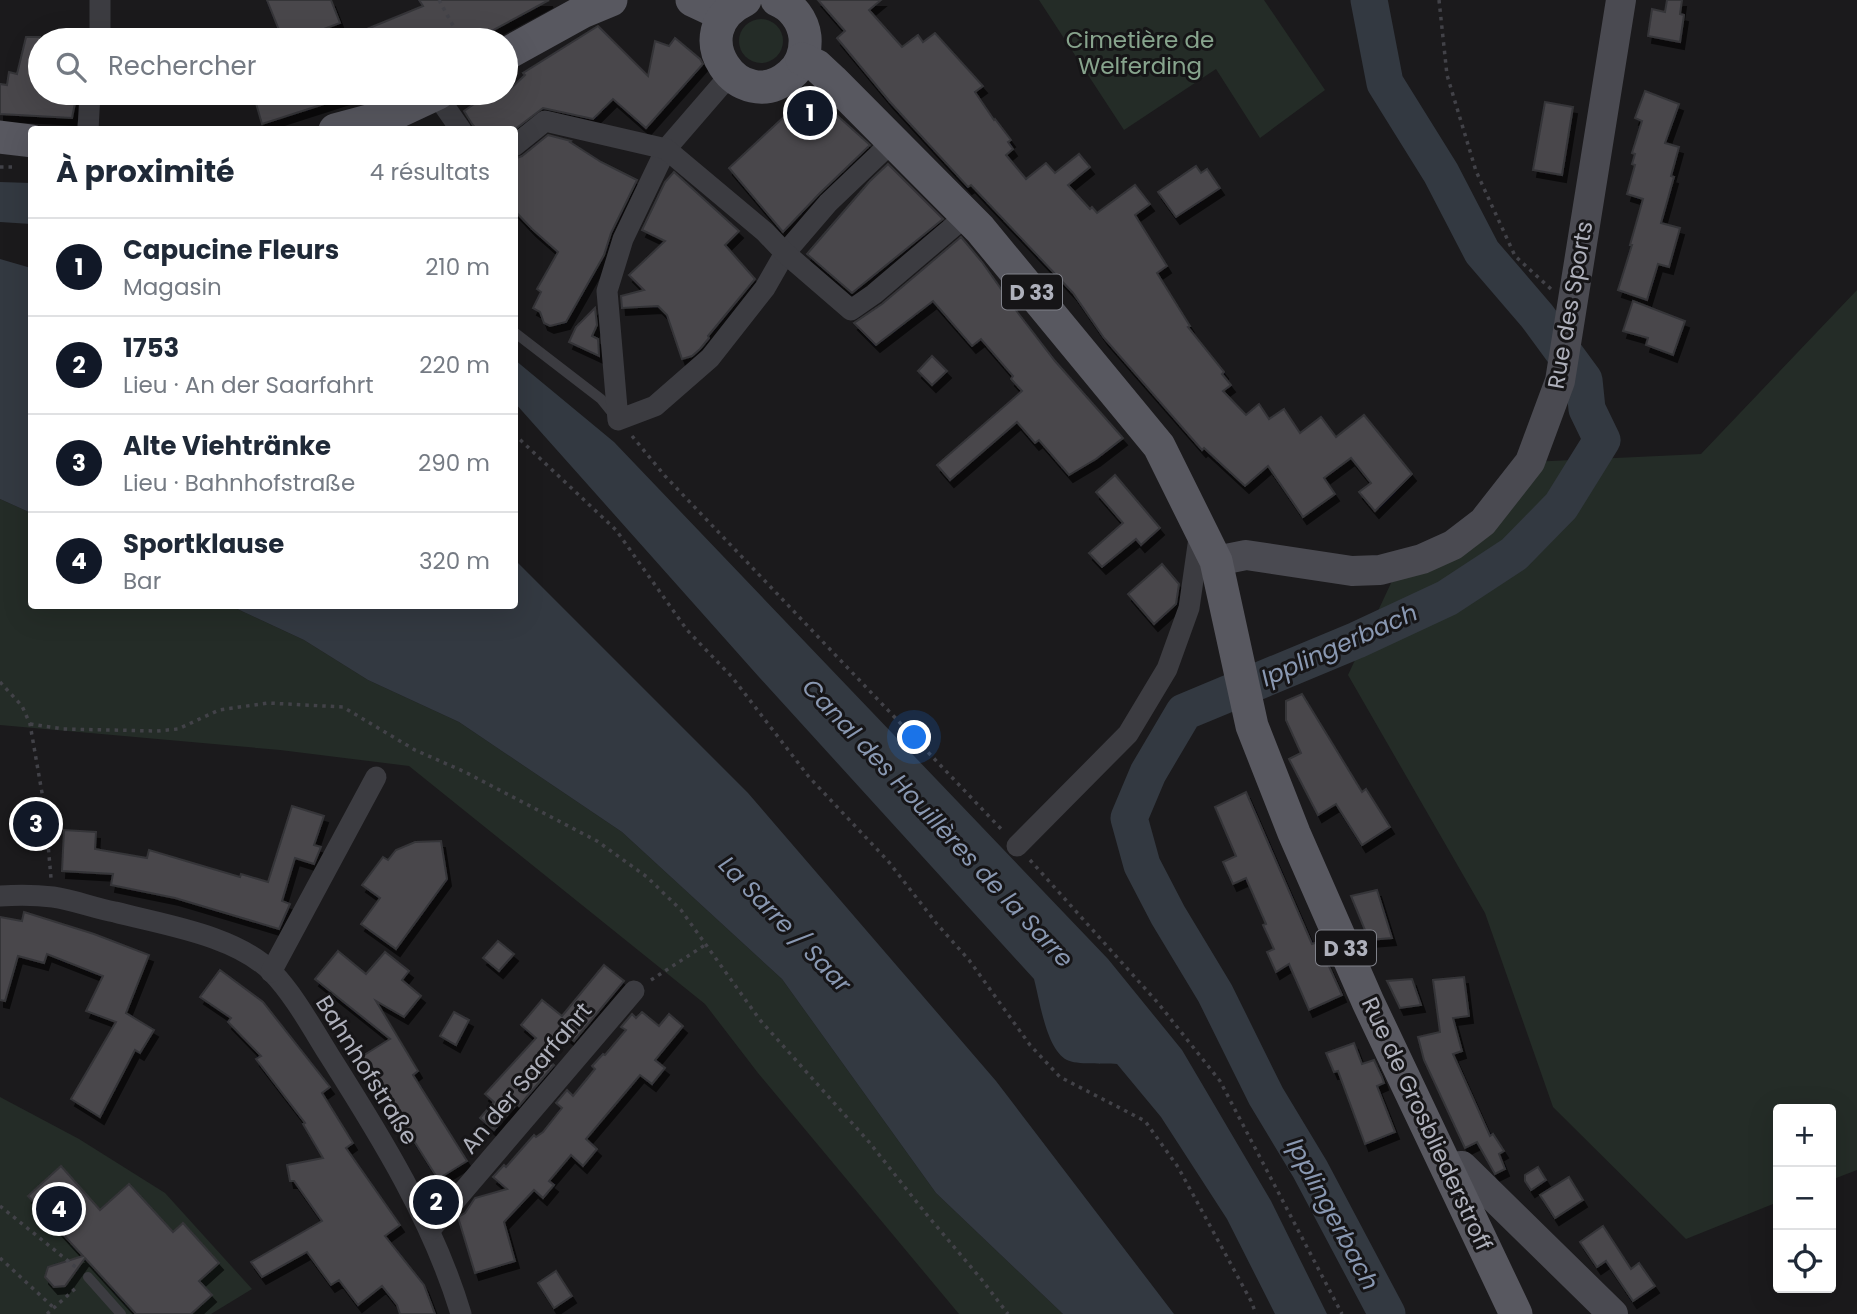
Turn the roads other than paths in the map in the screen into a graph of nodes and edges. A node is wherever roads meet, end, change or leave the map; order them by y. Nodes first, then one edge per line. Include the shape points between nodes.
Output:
1 (100, 0) edge
2 (611, 0) edge
3 (692, 0) edge
4 (780, 0) edge
5 (1621, 0) edge
6 (735, 8) edge
7 (100, 28) edge
8 (518, 47) edge
9 (802, 60) junction
10 (730, 75) junction
11 (89, 105) edge
12 (412, 105) edge
13 (445, 105) edge
14 (88, 126) edge
15 (350, 126) edge
16 (458, 126) edge
17 (0, 137) edge
18 (28, 140) edge
19 (893, 141) junction
20 (518, 143) edge
21 (666, 149) junction
22 (967, 215) junction
23 (785, 253) junction
24 (518, 335) edge
25 (618, 420) junction
26 (1200, 526) junction
27 (1216, 561) junction
28 (376, 777) dead end
29 (1017, 846) dead end
30 (0, 896) edge
31 (271, 972) junction
32 (635, 991) road end
33 (1448, 1167) junction
34 (430, 1230) junction
35 (88, 1277) road end
36 (121, 1314) edge
37 (461, 1314) edge
38 (1516, 1314) edge
39 (1613, 1314) edge

1 - 7 street
2 - 8 main road
3 - 6 main road
4 - 9 main road via 795,12 804,28
5 - 27 street, Rue des Sports via 1560,381 1530,462 1483,522 1453,545 1422,559 1380,570 1352,571 1246,555
6 - 10 main road via 718,28 716,42 718,56
9 - 10 main road via 785,80 773,85 746,84
9 - 19 main road, Rue de Grosbliederstroff / D 33 via 817,66
10 - 21 street
11 - 14 street
12 - 15 main road
13 - 16 street
17 - 18 main road
19 - 22 main road, Rue de Grosbliederstroff / D 33
19 - 23 street via 828,203
20 - 21 street via 545,121
21 - 23 street
21 - 25 street via 624,239 607,291
22 - 23 street via 850,310
22 - 26 main road, Rue de Grosbliederstroff / D 33 via 1159,446
23 - 25 street via 765,288 710,358 655,406
24 - 25 lane via 601,399
26 - 27 main road, Rue de Grosbliederstroff / D 33
26 - 29 street via 1189,608 1167,670 1128,734
27 - 33 main road, Rue de Grosbliederstroff / D 33 via 1252,726 1368,1002
28 - 31 street
30 - 31 street, Bahnhofstraße via 53,897 187,930 226,944
31 - 34 street, Bahnhofstraße via 346,1081
32 - 34 street, An der Saarfahrt
33 - 38 main road, Rue de Grosbliederstroff / D 33
33 - 39 street via 1462,1166
34 - 37 street, Bahnhofstraße
35 - 36 lane

